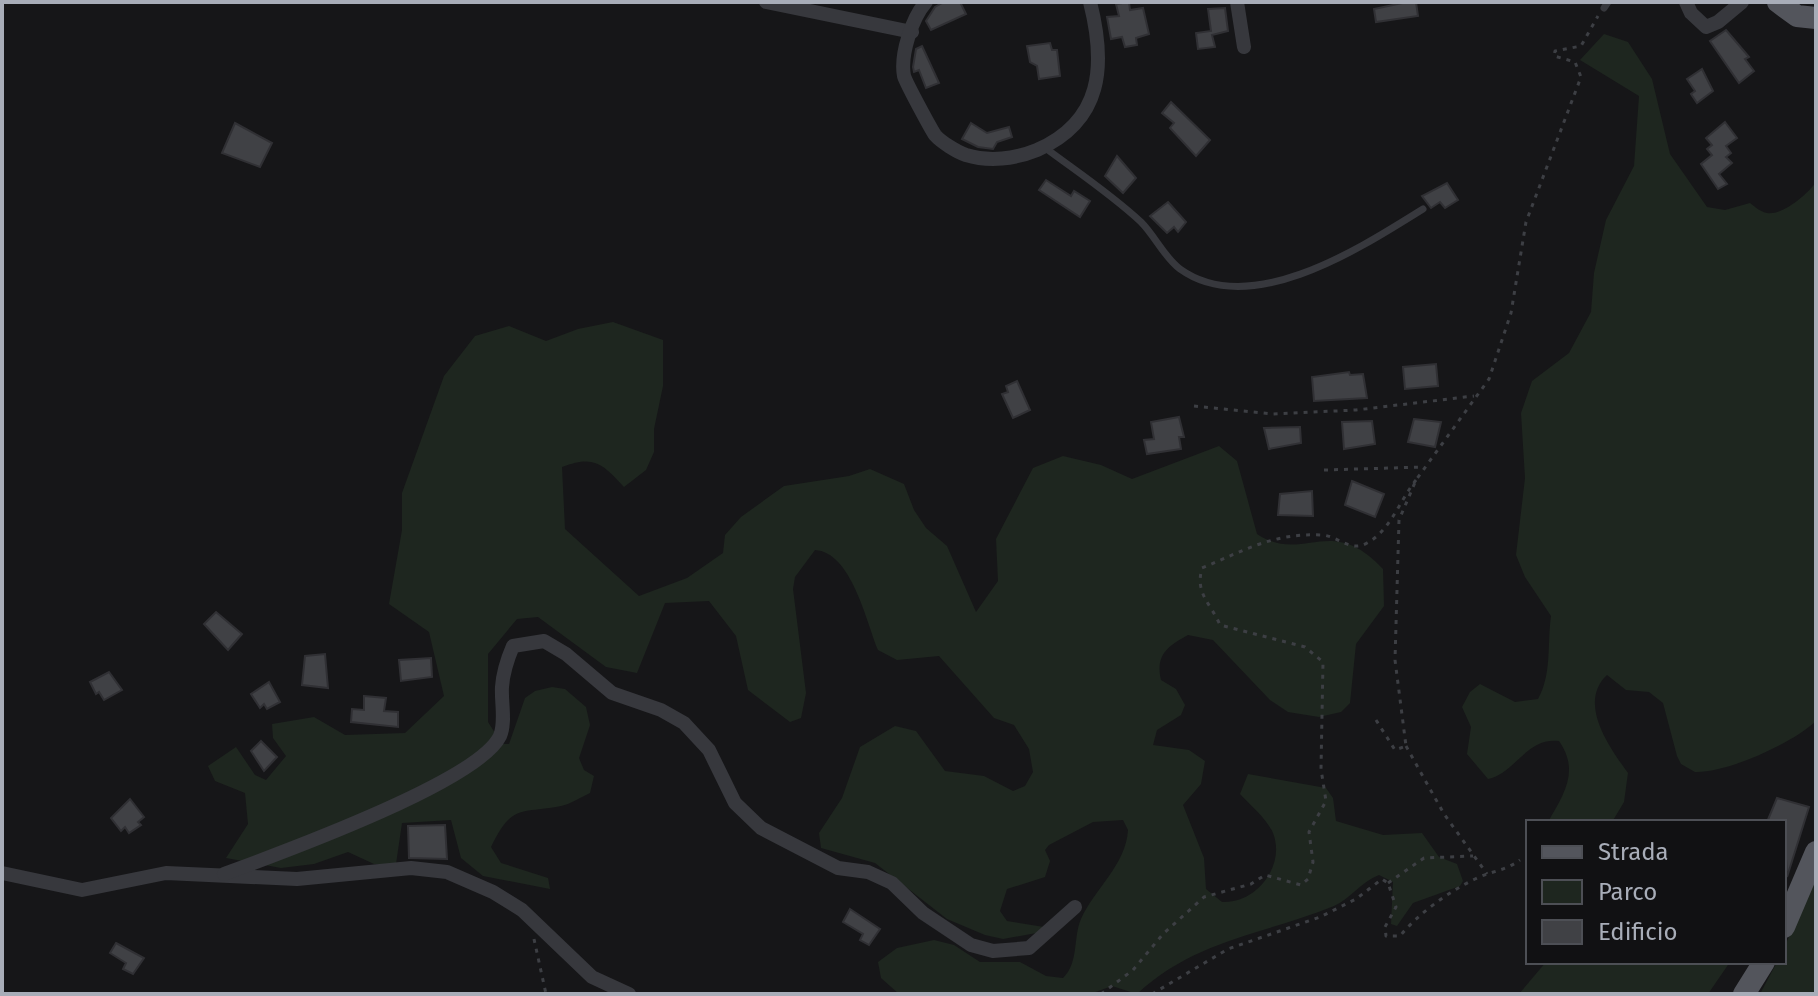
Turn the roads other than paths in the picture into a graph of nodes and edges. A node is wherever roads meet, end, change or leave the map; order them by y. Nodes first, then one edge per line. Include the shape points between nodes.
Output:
1 (766, 2) edge
2 (926, 2) edge
3 (1090, 2) edge
4 (1237, 2) edge
5 (1686, 2) edge
6 (1742, 2) edge
7 (1778, 2) edge
8 (1816, 18) edge
9 (912, 32) junction
10 (1244, 47) dead end
11 (1044, 147) junction
12 (1423, 209) dead end
13 (1816, 852) edge
14 (2, 873) edge
15 (224, 874) junction
16 (1075, 907) dead end
17 (1786, 922) edge
18 (1763, 964) edge
19 (629, 994) edge
20 (1744, 994) edge

1 - 9 street
2 - 9 street
3 - 11 street via 1099,38 1094,96 1083,119
4 - 10 street
5 - 6 street via 1706,27
7 - 8 main road via 1797,16
9 - 11 street via 904,77 936,137 964,154 990,159 1022,156
11 - 12 lane via 1142,223 1178,268 1202,281 1241,286 1293,277 1352,253
13 - 17 main road
14 - 15 street via 82,890 166,873
15 - 16 street via 325,836 481,759 502,732 502,687 513,646 544,641 612,693 684,723 709,750 735,803 761,828 838,868 868,872 892,883 923,913 971,945 993,951 1029,948
15 - 19 street via 297,879 411,868 447,872 493,892 532,920 592,977
18 - 20 main road

